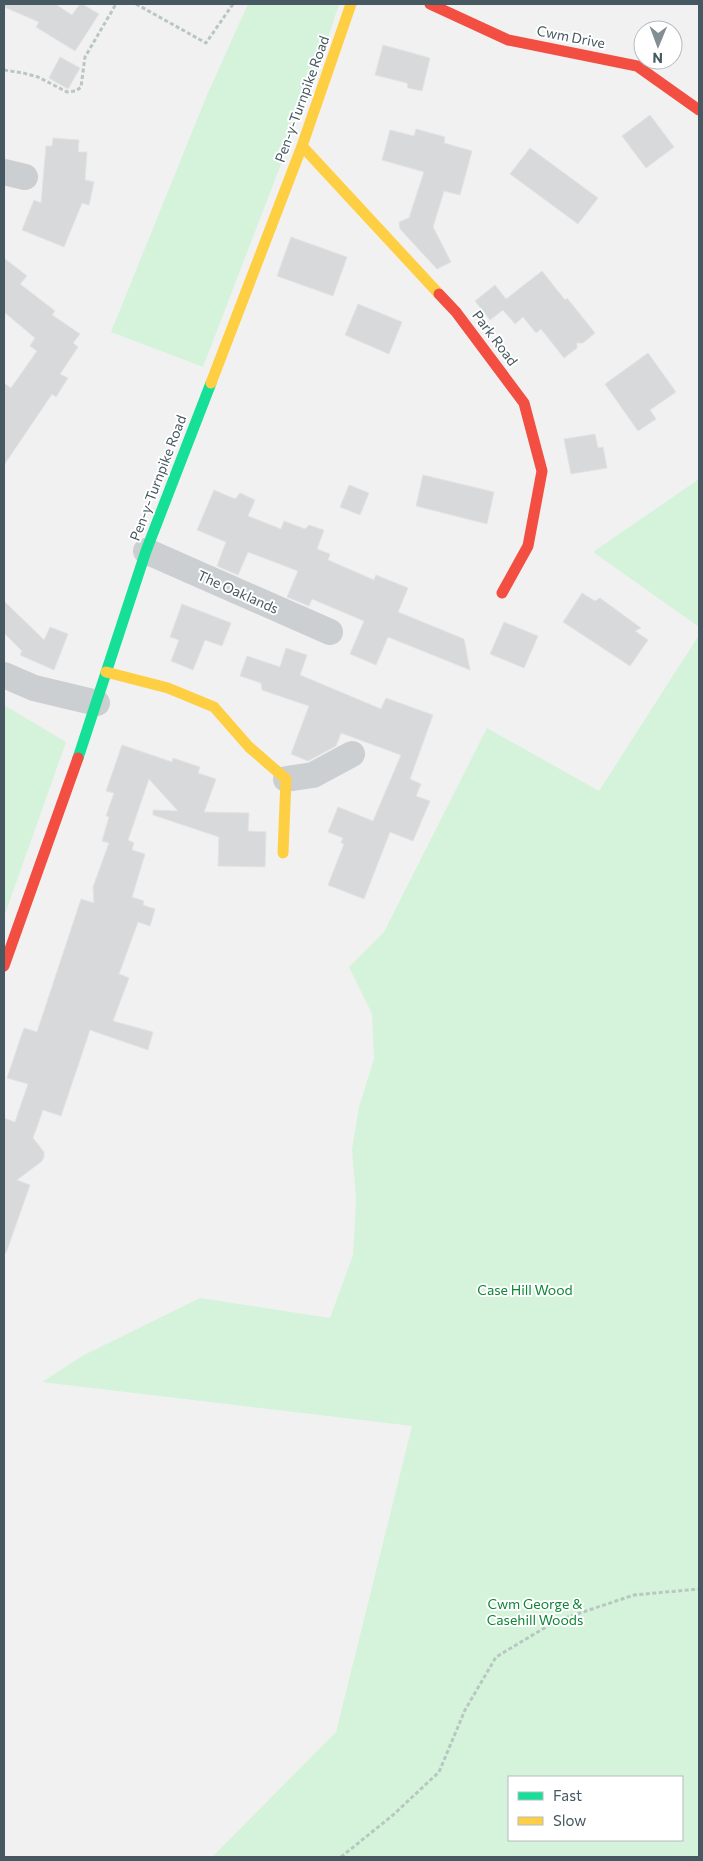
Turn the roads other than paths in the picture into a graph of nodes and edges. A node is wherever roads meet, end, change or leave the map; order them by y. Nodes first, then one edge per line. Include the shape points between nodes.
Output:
1 (351, 4) edge
2 (430, 4) edge
3 (699, 110) edge
4 (302, 146) junction
5 (146, 551) junction
6 (502, 593) dead end
7 (330, 632) dead end
8 (106, 672) junction
9 (4, 675) edge
10 (98, 703) junction
11 (352, 754) dead end
12 (286, 779) junction
13 (283, 853) dead end
14 (4, 966) edge

1 - 4 street, Pen-y-Turnpike Road
2 - 3 street, Cwm Drive via 508,40 637,66
4 - 5 street, Pen-y-Turnpike Road
4 - 6 street, Park Road via 456,312 524,402 542,471 528,546
5 - 7 street, The Oaklands
5 - 8 street, Pen-y-Turnpike Road
8 - 10 street, Pen-y-Turnpike Road
8 - 12 street via 168,688 214,707 249,747
9 - 10 street via 34,688
10 - 14 street, Pen-y-Turnpike Road
11 - 12 street via 313,775
12 - 13 street

